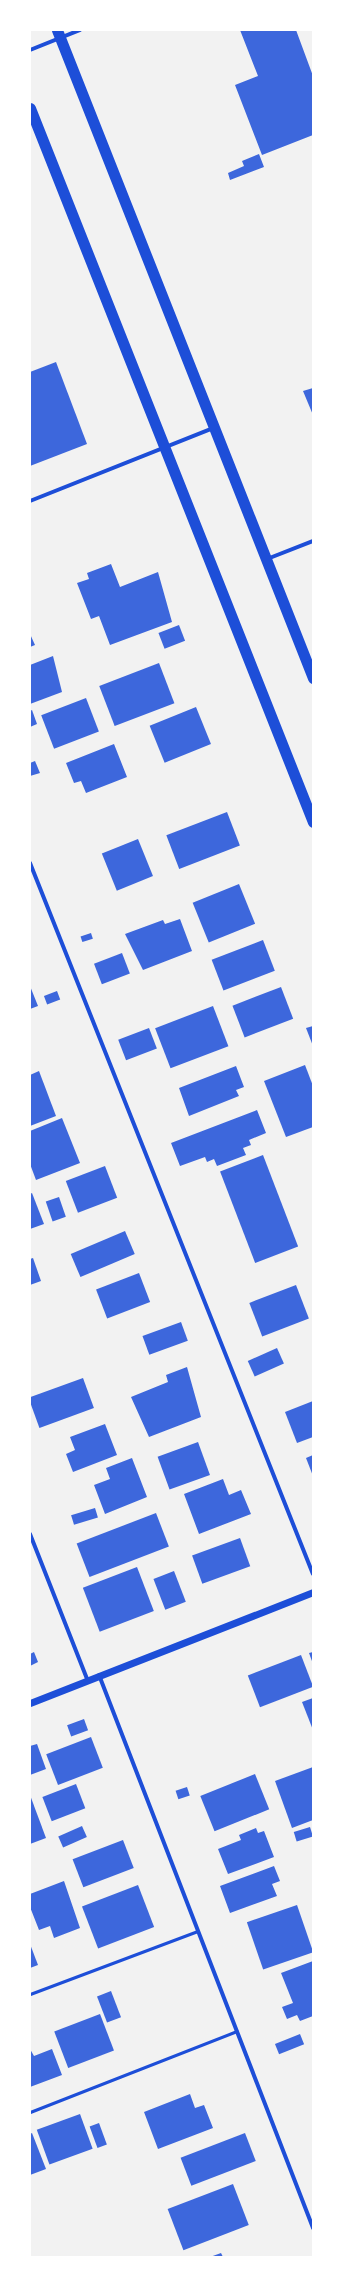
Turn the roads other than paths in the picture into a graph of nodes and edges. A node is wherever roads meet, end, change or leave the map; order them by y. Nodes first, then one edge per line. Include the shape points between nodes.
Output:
1 (80, 30) edge
2 (59, 34) edge
3 (30, 50) edge
4 (30, 108) edge
5 (213, 428) junction
6 (164, 447) junction
7 (30, 501) edge
8 (313, 541) edge
9 (266, 559) junction
10 (313, 678) edge
11 (313, 822) edge
12 (30, 863) edge
13 (30, 1534) edge
14 (313, 1574) edge
15 (313, 1592) edge
16 (99, 1675) junction
17 (87, 1679) junction
18 (30, 1703) edge
19 (198, 1931) junction
20 (30, 1994) edge
21 (237, 2031) junction
22 (30, 2112) edge
23 (313, 2228) edge

1 - 2 street
2 - 3 street
2 - 5 highway
4 - 6 highway
5 - 6 street
5 - 9 highway
6 - 7 street
6 - 11 highway
8 - 9 street
9 - 10 highway
12 - 14 street
13 - 17 street
15 - 16 street
16 - 17 street
16 - 19 street
17 - 18 street
19 - 20 lane
19 - 21 street
21 - 22 lane
21 - 23 street

